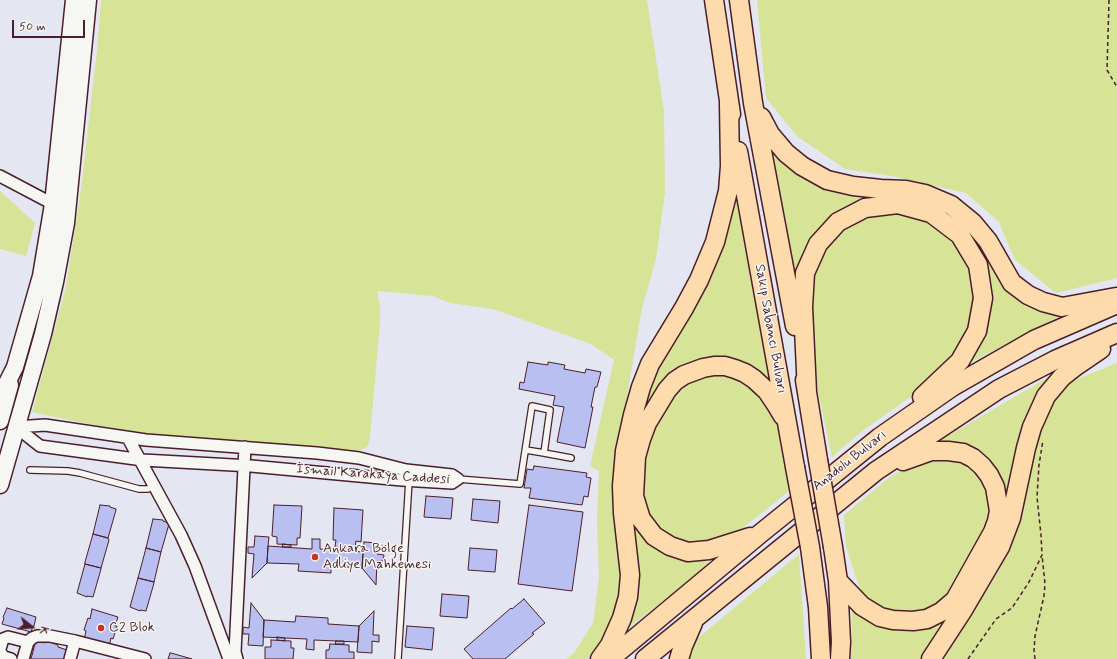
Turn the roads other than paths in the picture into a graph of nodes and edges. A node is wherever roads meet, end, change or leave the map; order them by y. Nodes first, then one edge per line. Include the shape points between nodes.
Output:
1 (74, 0) edge
2 (88, 0) edge
3 (714, 0) edge
4 (739, 0) edge
5 (729, 103) junction
6 (753, 103) junction
7 (0, 176) edge
8 (53, 204) junction
9 (1117, 297) edge
10 (1117, 304) edge
11 (1117, 333) edge
12 (1117, 339) edge
13 (15, 367) junction
14 (807, 392) junction
15 (0, 395) edge
16 (0, 422) edge
17 (16, 427) junction
18 (788, 427) junction
19 (880, 437) junction
20 (128, 438) junction
21 (245, 447) junction
22 (526, 450) junction
23 (544, 453) junction
24 (571, 458) dead end
25 (140, 460) junction
26 (244, 466) junction
27 (30, 470) dead end
28 (876, 471) junction
29 (458, 479) junction
30 (409, 480) junction
31 (0, 485) edge
32 (154, 485) junction
33 (761, 533) junction
34 (838, 581) junction
35 (694, 619) junction
36 (75, 641) junction
37 (28, 642) junction
38 (0, 649) edge
39 (0, 652) edge
40 (11, 659) edge
41 (23, 659) edge
42 (70, 659) edge
43 (145, 659) edge
44 (229, 659) edge
45 (237, 659) edge
46 (398, 659) edge
47 (600, 659) edge
48 (610, 659) edge
49 (645, 659) edge
50 (679, 659) edge
51 (821, 659) edge
52 (840, 659) edge
53 (931, 659) edge

1 - 8 street
2 - 17 street via 66,223 43,334
3 - 5 main road, Sakıp Sabancı Bulvarı
4 - 6 main road, Sakıp Sabancı Bulvarı
5 - 18 main road, Sakıp Sabancı Bulvarı
5 - 47 main road via 728,191 715,242 699,280 650,364 631,422 622,486 630,575 628,597 610,645
6 - 9 main road via 770,134 786,153 802,166 827,180 852,186 906,190 925,194 951,205 973,223 988,241 1012,283 1028,296 1062,307
6 - 14 main road, Sakıp Sabancı Bulvarı
7 - 8 street
8 - 13 street via 41,276
10 - 19 main road, Anadolu Bulvarı via 1034,340 952,387
11 - 28 main road, Anadolu Bulvarı via 1055,360 999,389
12 - 53 main road via 1062,377 1046,396 1032,427 1011,518 1000,547
13 - 15 street
13 - 16 street
14 - 19 main road via 803,307 805,273 818,244 838,222 865,208 898,204 932,213 960,235 978,265 983,298 977,331 960,361
14 - 34 main road, Sakıp Sabancı Bulvarı, bridge
16 - 17 street, İsmail Karakaya Caddesi
17 - 20 street, İsmail Karakaya Caddesi via 44,425
17 - 25 street, İsmail Karakaya Caddesi via 40,446
17 - 31 street
18 - 33 main road via 767,391 754,379 725,366 703,368 684,375 667,390 647,423 636,458 634,496 641,519 654,536 670,546 688,552 709,550
18 - 51 main road, Sakıp Sabancı Bulvarı, bridge via 810,547 818,607
19 - 33 main road, Anadolu Bulvarı
20 - 21 street, İsmail Karakaya Caddesi
20 - 25 street
21 - 26 street
21 - 29 street, İsmail Karakaya Caddesi via 359,458 406,470 452,475
22 - 23 lane
22 - 23 lane via 532,406 550,410
22 - 29 lane via 520,484
23 - 24 lane
25 - 26 street, İsmail Karakaya Caddesi
25 - 32 street
26 - 30 street, İsmail Karakaya Caddesi
26 - 45 street via 235,652
27 - 32 lane via 80,473 139,489
28 - 34 main road via 931,451 948,451 973,458 989,475 995,487 999,511 997,521 956,600 927,619 913,621 880,617 862,606
28 - 35 main road, Anadolu Bulvarı
29 - 30 street, İsmail Karakaya Caddesi via 452,483
30 - 46 lane
32 - 44 street via 195,566
33 - 48 main road, Anadolu Bulvarı
34 - 52 main road, Sakıp Sabancı Bulvarı
35 - 49 main road, Anadolu Bulvarı
35 - 50 main road
36 - 37 street via 37,636
36 - 42 street
36 - 43 street
37 - 38 street via 8,637 3,639
37 - 41 street
39 - 40 street via 4,657

